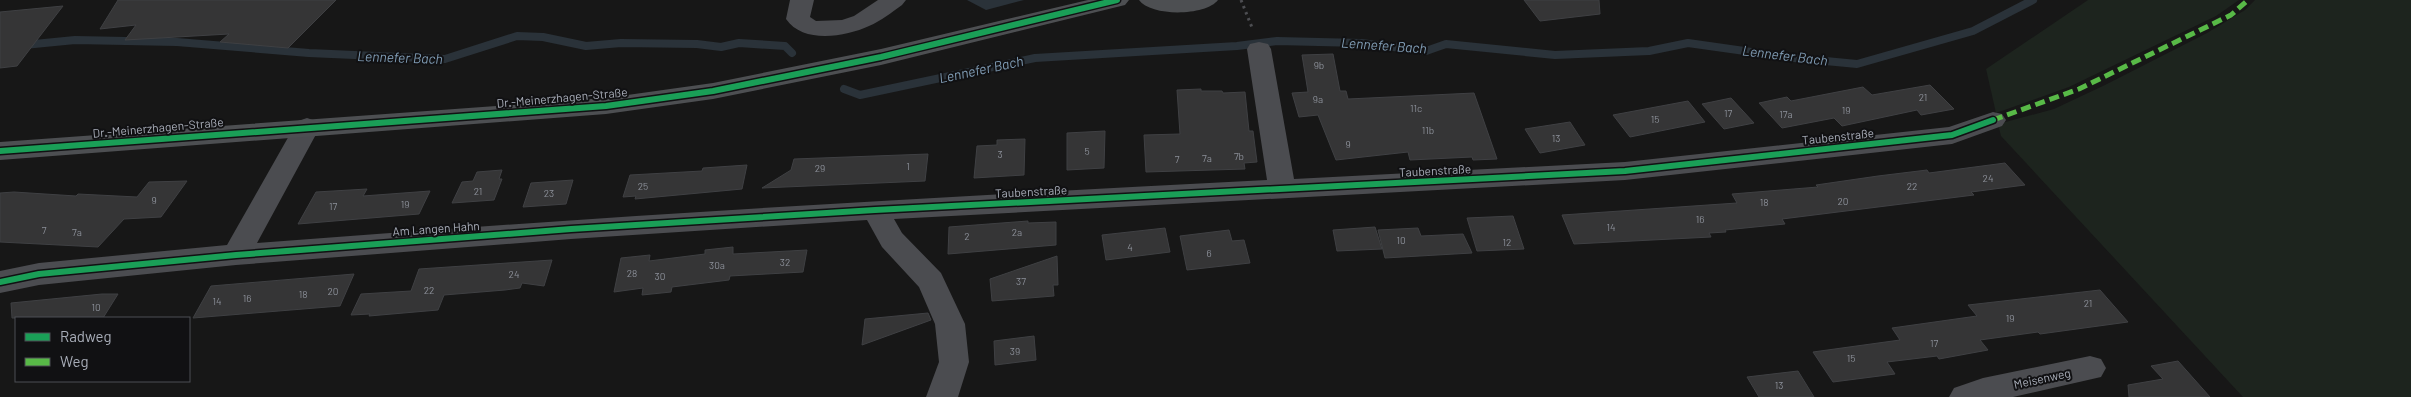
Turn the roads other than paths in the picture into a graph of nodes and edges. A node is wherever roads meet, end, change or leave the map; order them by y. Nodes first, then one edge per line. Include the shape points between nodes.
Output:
1 (802, 0) edge
2 (894, 0) edge
3 (1117, 0) edge
4 (1151, 0) edge
5 (1206, 0) edge
6 (1258, 44) road end
7 (1993, 120) dead end
8 (307, 127) junction
9 (0, 151) edge
10 (1282, 190) junction
11 (875, 210) junction
12 (236, 255) junction
13 (0, 282) edge
14 (2090, 368) dead end
15 (942, 397) edge
16 (1965, 397) edge

1 - 2 street via 798,19 811,28 844,27 862,21
3 - 8 main road, Dr.-Meinerzhagen-Straße via 881,57 713,91 606,106
4 - 5 main road via 1170,6
6 - 10 street
7 - 10 street, Taubenstraße via 1952,134 1625,171
8 - 9 main road, Dr.-Meinerzhagen-Straße
8 - 12 street
10 - 11 street, Taubenstraße
11 - 12 street, Am Langen Hahn
11 - 15 street via 892,240 931,282 950,324 954,362
12 - 13 street, Am Langen Hahn via 39,274
14 - 16 street, Meisenweg

